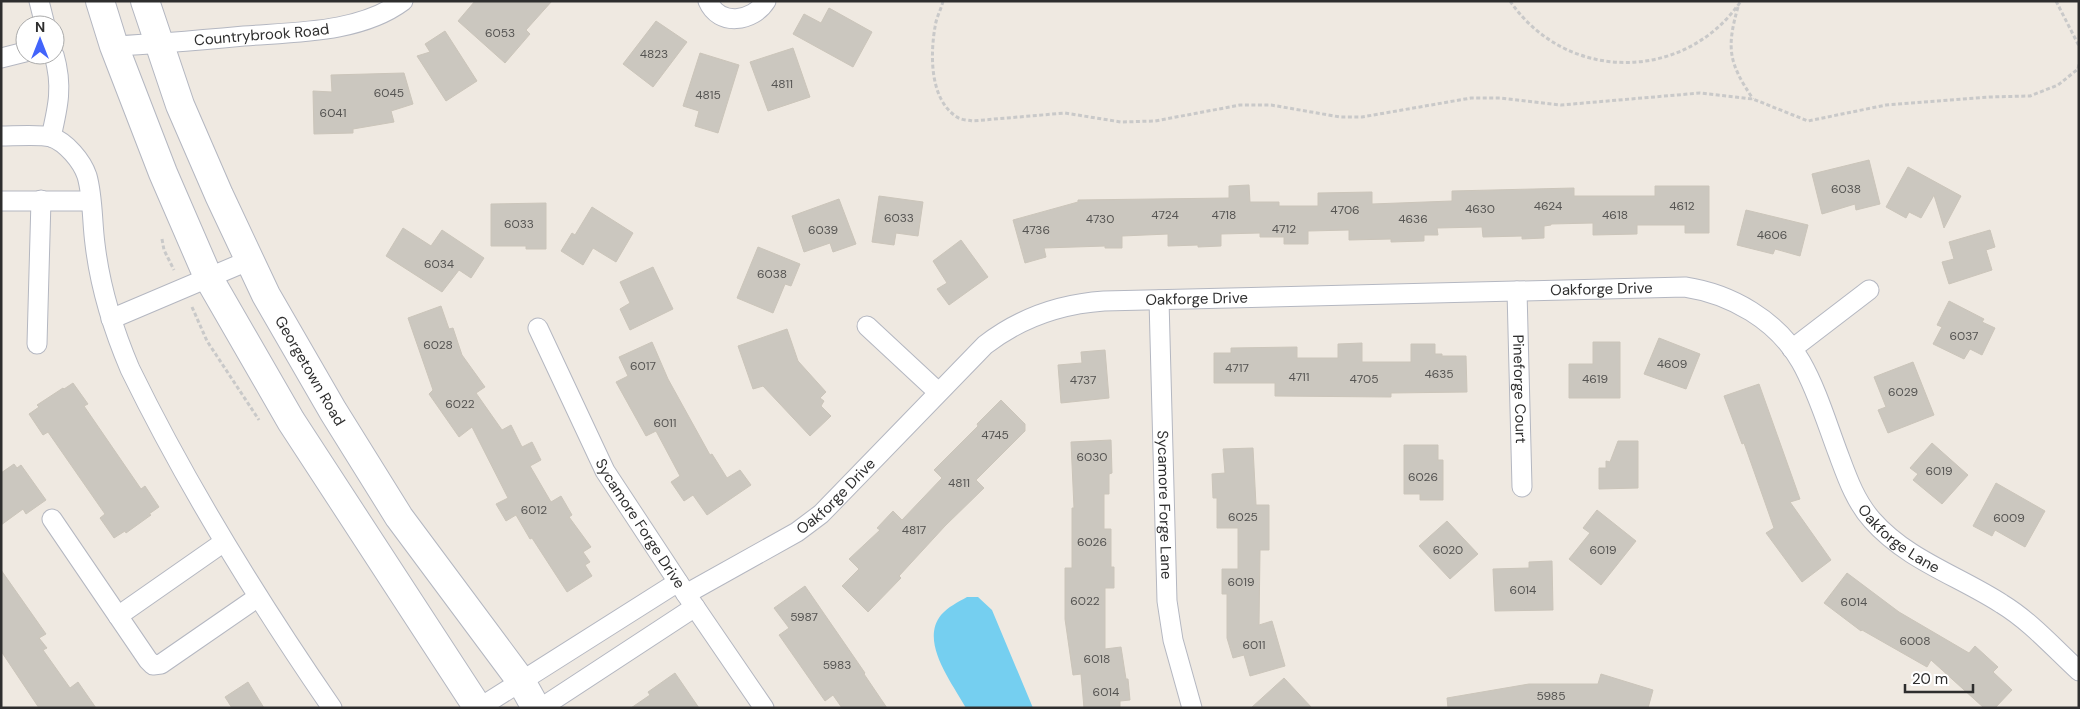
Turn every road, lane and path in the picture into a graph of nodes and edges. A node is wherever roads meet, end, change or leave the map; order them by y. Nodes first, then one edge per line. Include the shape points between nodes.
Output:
1 (39, 1) edge
2 (100, 1) edge
3 (145, 1) edge
4 (403, 1) edge
5 (708, 1) edge
6 (766, 1) edge
7 (943, 1) edge
8 (1510, 1) edge
9 (2056, 1) edge
10 (1740, 3) edge
11 (42, 15) edge
12 (161, 44) junction
13 (114, 46) junction
14 (2079, 46) edge
15 (15, 54) edge
16 (1, 58) edge
17 (2079, 64) edge
18 (57, 65) edge
19 (1753, 100) junction
20 (1, 136) edge
21 (51, 138) junction
22 (41, 200) junction
23 (1, 201) edge
24 (90, 201) junction
25 (250, 260) junction
26 (208, 277) junction
27 (1517, 290) junction
28 (1869, 290) dead end
29 (1159, 300) junction
30 (111, 320) junction
31 (868, 326) dead end
32 (538, 328) dead end
33 (37, 344) dead end
34 (1792, 349) junction
35 (938, 392) junction
36 (1522, 487) dead end
37 (52, 519) dead end
38 (224, 542) junction
39 (686, 594) junction
40 (258, 597) junction
41 (118, 616) junction
42 (2079, 671) edge
43 (521, 681) junction
44 (332, 708) edge
45 (479, 708) edge
46 (536, 708) edge
47 (541, 708) edge
48 (764, 708) edge
49 (1192, 708) edge

1 - 11 street
2 - 13 main road
3 - 12 main road, Georgetown Road
4 - 12 street, Countrybrook Road via 373,17 315,30
5 - 6 street via 721,16 743,18 757,13
7 - 19 path via 935,26 933,56 938,94 958,118 972,121 1064,113 1121,122 1155,120 1240,105 1271,105 1340,117 1362,117 1471,98 1561,105 1700,93
8 - 10 path via 1538,32 1567,51 1595,61 1625,62 1659,60 1677,54 1718,29
9 - 14 path
10 - 19 path via 1731,31 1730,49 1739,78
12 - 13 street, Countrybrook Road
12 - 25 main road, Georgetown Road via 180,105
13 - 26 main road
15 - 16 street
17 - 19 path via 2078,69 2058,85 2030,96 1886,106 1808,120
18 - 21 street via 60,92
20 - 21 street
21 - 24 street via 76,156 86,175
22 - 23 street
22 - 24 street
22 - 33 street
24 - 30 street via 98,265
25 - 26 street
25 - 43 main road, Georgetown Road via 266,295 333,411 399,517
26 - 30 street
26 - 45 main road via 291,421
27 - 29 street, Oakforge Drive
27 - 34 street, Oakforge Drive via 1685,287 1705,290 1762,318
27 - 36 street, Pineforge Court
28 - 34 street
29 - 35 street, Oakforge Drive via 1083,302 1031,317 989,342
29 - 49 street, Sycamore Forge Lane via 1167,601 1173,640
30 - 38 street via 140,389
31 - 35 street
32 - 39 street, Sycamore Forge Drive via 605,471
34 - 42 street, Oakforge Lane via 1808,374 1854,494 1872,521 1914,555 2009,608
35 - 39 street, Oakforge Drive via 821,514 797,532
37 - 41 street
38 - 40 street
38 - 41 street
39 - 43 street, Oakforge Drive
39 - 47 street
39 - 48 street, Sycamore Forge Drive
40 - 41 street via 158,666 150,664
40 - 44 street
43 - 45 street, Oakforge Drive
43 - 46 main road, Georgetown Road

